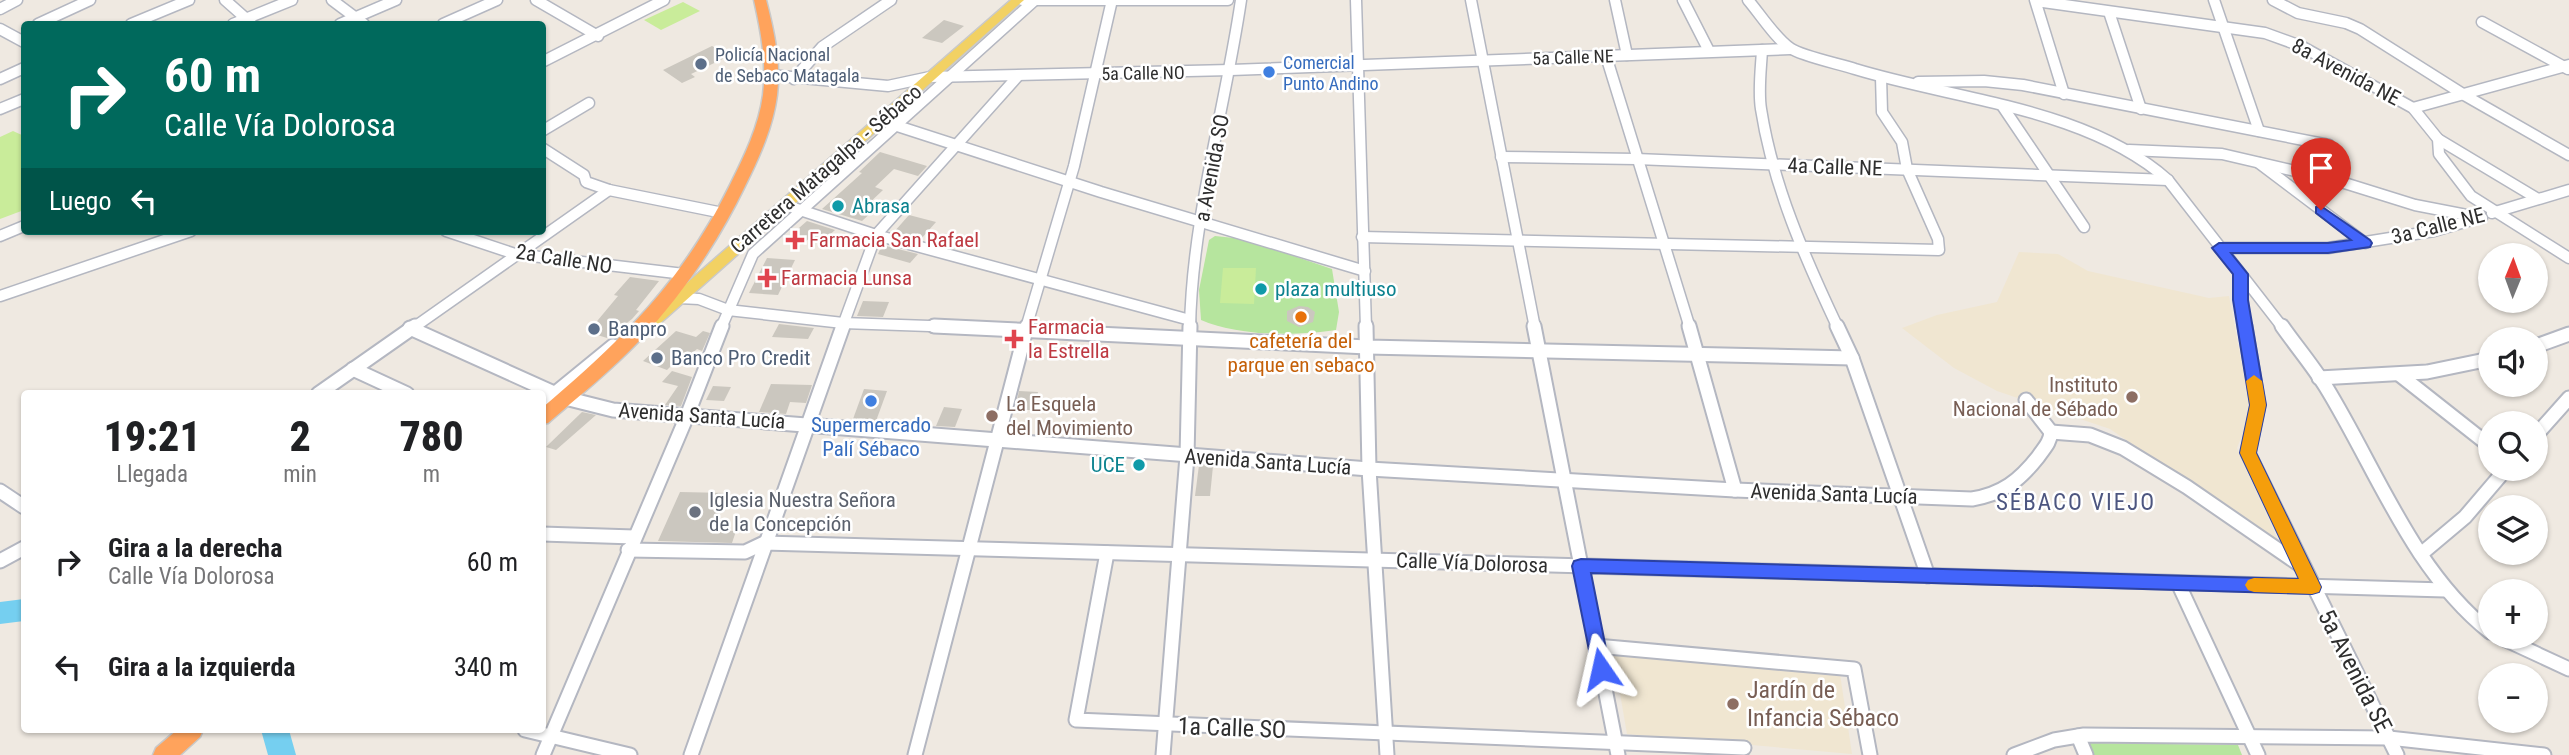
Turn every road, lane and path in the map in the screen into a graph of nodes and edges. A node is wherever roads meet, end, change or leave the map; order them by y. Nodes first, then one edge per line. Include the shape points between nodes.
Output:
1 (17, 0) edge
2 (90, 0) edge
3 (190, 0) edge
4 (225, 0) edge
5 (292, 0) edge
6 (332, 0) edge
7 (396, 0) edge
8 (497, 0) edge
9 (536, 0) edge
10 (663, 0) edge
11 (760, 0) edge
12 (891, 0) edge
13 (1027, 0) edge
14 (1228, 0) edge
15 (1241, 0) edge
16 (1356, 0) edge
17 (1471, 0) edge
18 (1615, 0) edge
19 (1683, 0) edge
20 (1748, 0) edge
21 (2214, 0) edge
22 (2273, 0) edge
23 (1112, 1) edge
24 (2035, 1) edge
25 (0, 9) edge
26 (2109, 12) junction
27 (44, 21) edge
28 (138, 21) edge
29 (249, 21) edge
30 (252, 21) edge
31 (359, 21) edge
32 (450, 21) edge
33 (2482, 22) dead end
34 (0, 29) edge
35 (2225, 29) junction
36 (21, 32) edge
37 (14, 36) junction
38 (598, 36) junction
39 (21, 40) edge
40 (1790, 49) junction
41 (1762, 50) junction
42 (1709, 51) junction
43 (1627, 55) junction
44 (1606, 56) junction
45 (546, 60) edge
46 (1483, 61) junction
47 (1356, 65) junction
48 (2568, 67) edge
49 (21, 69) edge
50 (1231, 70) junction
51 (1097, 74) junction
52 (770, 75) junction
53 (1018, 76) junction
54 (948, 77) junction
55 (1881, 77) junction
56 (930, 78) junction
57 (0, 79) edge
58 (794, 79) junction
59 (1903, 82) junction
60 (2064, 94) junction
61 (2466, 96) junction
62 (21, 100) edge
63 (589, 103) dead end
64 (2004, 107) junction
65 (2413, 108) junction
66 (2141, 109) junction
67 (0, 110) edge
68 (888, 123) junction
69 (546, 129) edge
70 (2259, 131) junction
71 (2438, 139) junction
72 (954, 145) junction
73 (2329, 145) dead end
74 (2125, 149) junction
75 (546, 151) edge
76 (2569, 155) edge
77 (1502, 157) junction
78 (1636, 159) junction
79 (2256, 160) junction
80 (1774, 165) junction
81 (1907, 169) junction
82 (2053, 177) junction
83 (2168, 180) junction
84 (1068, 181) junction
85 (609, 190) junction
86 (2569, 190) edge
87 (2538, 199) junction
88 (783, 205) junction
89 (799, 210) junction
90 (2495, 212) junction
91 (723, 213) junction
92 (2482, 218) junction
93 (1201, 220) junction
94 (21, 227) edge
95 (2084, 227) dead end
96 (546, 233) edge
97 (179, 235) edge
98 (458, 235) edge
99 (543, 235) edge
100 (876, 235) junction
101 (0, 236) edge
102 (1362, 237) junction
103 (1517, 240) junction
104 (1664, 243) junction
105 (2365, 243) junction
106 (1799, 247) junction
107 (2219, 248) junction
108 (515, 254) junction
109 (2569, 258) edge
110 (1366, 271) junction
111 (684, 274) junction
112 (2240, 274) junction
113 (1043, 279) junction
114 (0, 296) edge
115 (680, 298) junction
116 (728, 310) junction
117 (1190, 320) junction
118 (843, 323) junction
119 (410, 328) junction
120 (1026, 329) junction
121 (2569, 334) edge
122 (633, 337) junction
123 (1192, 337) junction
124 (2548, 342) edge
125 (1367, 346) junction
126 (1539, 351) junction
127 (1698, 355) junction
128 (1852, 358) junction
129 (2478, 362) edge
130 (353, 369) junction
131 (2400, 375) junction
132 (2319, 378) junction
133 (324, 390) edge
134 (398, 390) edge
135 (561, 395) junction
136 (2569, 398) edge
137 (2026, 400) dead end
138 (546, 402) edge
139 (546, 413) edge
140 (687, 416) junction
141 (2548, 422) edge
142 (809, 424) junction
143 (2051, 432) junction
144 (2478, 437) edge
145 (999, 440) junction
146 (1187, 457) junction
147 (1369, 469) junction
148 (2496, 481) edge
149 (1564, 482) junction
150 (1735, 490) junction
151 (0, 491) edge
152 (1902, 497) junction
153 (21, 505) edge
154 (546, 534) edge
155 (631, 543) junction
156 (764, 543) junction
157 (970, 549) junction
158 (21, 550) edge
159 (1107, 552) junction
160 (2421, 554) junction
161 (1178, 555) junction
162 (1373, 560) junction
163 (0, 561) edge
164 (1581, 566) junction
165 (2303, 568) junction
166 (1928, 576) junction
167 (2178, 583) junction
168 (2312, 587) junction
169 (2445, 590) junction
170 (2478, 622) edge
171 (1596, 646) junction
172 (2526, 649) edge
173 (2569, 669) edge
174 (1076, 720) joint
175 (1163, 726) junction
176 (189, 733) edge
177 (536, 733) edge
178 (1387, 734) junction
179 (2078, 736) junction
180 (2249, 736) junction
181 (551, 737) junction
182 (2389, 738) junction
183 (1616, 747) edge
184 (1744, 748) dead end
185 (164, 755) edge
186 (543, 755) edge
187 (630, 755) edge
188 (691, 755) edge
189 (915, 755) edge
190 (1163, 755) edge
191 (1387, 755) edge
192 (1870, 755) edge
193 (2014, 755) edge
194 (2086, 755) edge
195 (2258, 755) edge
196 (2397, 755) edge
197 (2544, 755) edge

1 - 25 street
2 - 27 street
3 - 28 street
4 - 29 street
5 - 30 street
6 - 31 street
7 - 31 street
8 - 32 street
9 - 38 street
10 - 38 street
11 - 52 highway
12 - 58 street via 822,47
13 - 23 street
13 - 54 street
13 - 56 main road, Carretera Matagalpa - Sébaco
14 - 23 street
15 - 50 street, a Avenida SO
16 - 47 street
17 - 46 street
18 - 43 street
19 - 42 street
20 - 40 street
21 - 35 street
22 - 61 street via 2298,13 2360,29
23 - 51 street
24 - 26 street, 8a Avenida NE
24 - 60 street
26 - 35 street, 8a Avenida NE
26 - 66 street
33 - 48 street
34 - 37 street
35 - 65 street, 8a Avenida NE via 2286,40
35 - 70 street
36 - 37 street
37 - 39 street
38 - 45 street
40 - 41 street, 5a Calle NE
40 - 55 street, 5a Calle NE
41 - 42 street, 5a Calle NE
41 - 80 street via 1760,107
42 - 43 street, 5a Calle NE
43 - 44 street, 5a Calle NE
44 - 46 street, 5a Calle NE
44 - 78 street
46 - 47 street, 5a Calle NE
46 - 77 street
47 - 50 street, 5a Calle NO
47 - 102 street
48 - 61 street
49 - 57 street
50 - 51 street, 5a Calle NO
50 - 93 street, a Avenida SO
51 - 53 street, 5a Calle NO
51 - 84 street
52 - 58 street, 5a Calle NO
52 - 91 highway via 767,110
53 - 54 street, 5a Calle NO
53 - 72 street
54 - 56 street, 5a Calle NO
54 - 68 street
55 - 59 street, 5a Calle NE
55 - 81 street via 1882,112 1902,142
56 - 58 street, 5a Calle NO via 888,86
56 - 68 main road, Carretera Matagalpa - Sébaco
59 - 60 street via 1984,81
59 - 64 street
60 - 66 street
61 - 65 street
61 - 76 street
62 - 67 street
63 - 69 street
64 - 74 street via 2061,123
64 - 82 street
65 - 71 street, 8a Avenida NE
66 - 70 street
68 - 72 street
68 - 88 main road, Carretera Matagalpa - Sébaco
68 - 89 street
70 - 73 street
71 - 87 street
71 - 90 street, 8a Avenida NE via 2440,154 2471,196
72 - 84 street
72 - 100 street
74 - 79 street
74 - 83 street
75 - 85 street via 584,175 586,182
77 - 78 street, 4a Calle NE
77 - 103 street
78 - 80 street, 4a Calle NE
78 - 104 street
79 - 92 street via 2415,205
79 - 105 street
80 - 81 street, 4a Calle NE
80 - 106 street
81 - 82 street, 4a Calle NE
81 - 106 street via 1939,250
82 - 83 street, 4a Calle NE
82 - 95 street
83 - 107 street
84 - 93 street
84 - 113 street
85 - 91 street
85 - 96 street
86 - 87 street, 3a Calle NE
87 - 90 street, 3a Calle NE
88 - 89 street
88 - 115 main road, Carretera Matagalpa - Sébaco
89 - 100 street
89 - 116 street via 753,254
90 - 92 street, 3a Calle NE
90 - 109 street, 8a Avenida NE
91 - 111 highway
92 - 105 street, 3a Calle NE
93 - 110 street
93 - 117 street, a Avenida SO
94 - 101 street
97 - 114 street
98 - 108 street, 2a Calle NO
99 - 108 street
100 - 113 street
100 - 118 street
102 - 103 street
102 - 110 street
103 - 104 street
103 - 126 street
104 - 106 street
104 - 127 street
105 - 107 street, 3a Calle NE via 2328,248
106 - 128 street
107 - 112 street
108 - 111 street, 2a Calle NO
108 - 119 street
110 - 125 street
111 - 122 highway
112 - 132 street
112 - 165 street, 5a Avenida SE via 2258,405 2248,453
113 - 117 street
113 - 120 street
115 - 116 street via 699,299
115 - 122 main road, Carretera Matagalpa - Sébaco
116 - 118 street
116 - 140 street
117 - 123 street, a Avenida SO
118 - 120 street
118 - 142 street
119 - 130 street
119 - 135 street, Avenida Santa Lucía
120 - 123 street
120 - 145 street
121 - 124 street
122 - 135 highway
123 - 125 street
123 - 146 street
125 - 126 street
125 - 147 street
126 - 127 street
126 - 149 street
127 - 128 street
127 - 150 street
128 - 152 street
129 - 131 street
130 - 133 street
130 - 134 street
131 - 132 street
131 - 144 street
132 - 160 street
135 - 138 street
135 - 139 highway
135 - 140 street, Avenida Santa Lucía via 613,410
136 - 141 street
137 - 143 street
140 - 142 street, Avenida Santa Lucía
140 - 155 street
142 - 145 street, Avenida Santa Lucía
142 - 156 street
143 - 152 street, Avenida Santa Lucía via 2050,441 2009,490 1972,499
143 - 165 street via 2090,435 2123,448
145 - 146 street, Avenida Santa Lucía
145 - 157 street
146 - 147 street, Avenida Santa Lucía
146 - 161 street
147 - 149 street, Avenida Santa Lucía
147 - 162 street
148 - 160 street via 2465,517
149 - 150 street, Avenida Santa Lucía
149 - 164 street
150 - 152 street, Avenida Santa Lucía
151 - 153 street
152 - 166 street
154 - 155 street, Calle Vía Dolorosa
155 - 156 street, Calle Vía Dolorosa via 745,552
155 - 181 street
156 - 157 street, Calle Vía Dolorosa
156 - 188 street
157 - 159 street, Calle Vía Dolorosa
157 - 189 street
158 - 163 street
159 - 161 street, Calle Vía Dolorosa
159 - 174 street
160 - 169 street
161 - 162 street, Calle Vía Dolorosa
161 - 175 street
162 - 164 street, Calle Vía Dolorosa
162 - 178 street
164 - 166 street, Calle Vía Dolorosa
164 - 171 street
165 - 168 street, 5a Avenida SE
166 - 167 street, Calle Vía Dolorosa
167 - 168 street, Calle Vía Dolorosa
167 - 180 street
168 - 169 street, Calle Vía Dolorosa
168 - 182 street, 5a Avenida SE
169 - 170 street
171 - 183 street
171 - 192 street via 1854,668
172 - 173 street
174 - 175 street, 1a Calle SO
175 - 178 street, 1a Calle SO
175 - 190 street
176 - 185 highway
177 - 181 street
178 - 183 street
178 - 191 street
179 - 180 street
179 - 193 street
179 - 194 street
180 - 182 street
180 - 195 street
181 - 186 street
181 - 187 street
182 - 196 street, 5a Avenida SE
182 - 197 street
183 - 184 street

